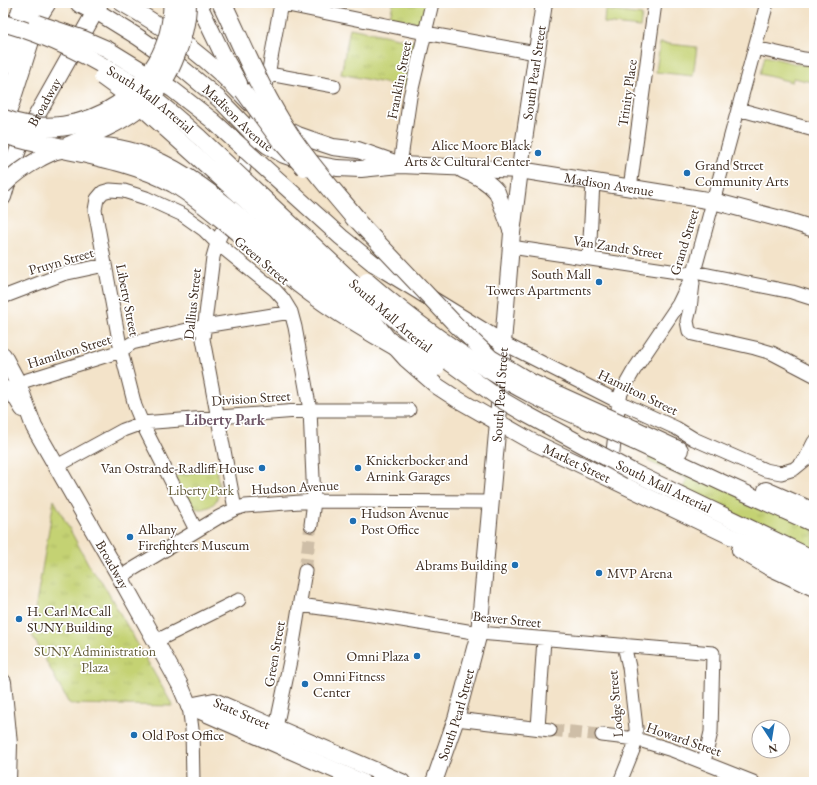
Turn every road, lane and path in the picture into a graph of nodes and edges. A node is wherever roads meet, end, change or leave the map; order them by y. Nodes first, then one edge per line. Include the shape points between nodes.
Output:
1 (24, 3) edge
2 (46, 3) edge
3 (122, 3) edge
4 (135, 3) edge
5 (173, 3) edge
6 (188, 3) edge
7 (198, 3) edge
8 (222, 3) edge
9 (280, 3) edge
10 (432, 3) edge
11 (544, 3) edge
12 (655, 3) edge
13 (767, 3) edge
14 (93, 5) edge
15 (3, 12) edge
16 (150, 19) junction
17 (3, 23) edge
18 (38, 29) junction
19 (424, 33) junction
20 (755, 48) junction
21 (536, 53) junction
22 (814, 60) edge
23 (3, 65) edge
24 (269, 74) junction
25 (334, 86) dead end
26 (738, 109) junction
27 (258, 112) junction
28 (3, 119) edge
29 (3, 124) edge
30 (814, 130) edge
31 (3, 133) edge
32 (252, 133) junction
33 (45, 155) junction
34 (400, 165) junction
35 (458, 168) junction
36 (520, 170) junction
37 (593, 182) junction
38 (3, 186) edge
39 (630, 188) junction
40 (3, 197) edge
41 (713, 201) junction
42 (356, 219) junction
43 (814, 229) edge
44 (511, 240) junction
45 (217, 243) junction
46 (589, 259) junction
47 (105, 265) junction
48 (694, 272) junction
49 (3, 297) edge
50 (814, 299) edge
51 (291, 312) junction
52 (204, 326) junction
53 (502, 343) junction
54 (121, 351) junction
55 (3, 355) edge
56 (435, 367) junction
57 (814, 375) edge
58 (10, 385) edge
59 (619, 402) junction
60 (310, 410) junction
61 (409, 410) dead end
62 (218, 416) junction
63 (498, 422) junction
64 (142, 423) junction
65 (634, 435) junction
66 (814, 442) edge
67 (57, 466) junction
68 (631, 471) junction
69 (609, 478) junction
70 (314, 501) junction
71 (491, 502) junction
72 (235, 509) junction
73 (814, 511) edge
74 (679, 512) junction
75 (814, 524) edge
76 (311, 525) tunnel mouth
77 (196, 530) junction
78 (814, 559) edge
79 (305, 571) tunnel mouth
80 (814, 574) edge
81 (120, 577) junction
82 (814, 588) edge
83 (239, 600) dead end
84 (300, 605) junction
85 (479, 633) junction
86 (544, 639) junction
87 (156, 641) junction
88 (624, 645) junction
89 (3, 682) edge
90 (189, 706) junction
91 (456, 719) junction
92 (275, 735) junction
93 (602, 735) tunnel mouth
94 (636, 739) junction
95 (704, 762) junction
96 (348, 773) edge
97 (8, 782) edge
98 (193, 782) edge
99 (362, 782) edge
100 (402, 782) edge
101 (434, 782) edge
102 (620, 782) edge
103 (753, 782) edge

1 - 23 highway
2 - 29 highway via 37,17
3 - 16 main road, Madison Avenue
4 - 16 main road
5 - 28 highway, bridge via 164,49 142,84 119,106 93,118 63,126 30,126
6 - 33 main road, bridge via 178,53 164,81 148,101 114,125
7 - 42 main road, bridge via 239,84 272,131 301,165
8 - 42 highway, bridge via 255,74 282,123 314,170
9 - 19 street
9 - 24 street, Green Street
10 - 19 street, Franklin Street
11 - 21 main road, South Pearl Street
12 - 39 street, Trinity Place
13 - 20 street, Grand Street
14 - 32 main road, Madison Avenue via 177,64 219,99
14 - 40 main road, Broadway via 19,147
15 - 18 main road, South Mall Arterial
16 - 27 main road, Madison Avenue via 205,59
17 - 18 main road, South Mall Arterial, bridge
18 - 53 main road, bridge via 84,39 172,89 212,120 373,263
18 - 63 main road, Market Street, bridge via 54,48 93,71 135,101 344,289 406,359 437,386
18 - 65 main road, South Mall Arterial, bridge via 68,37 125,69 166,98 357,273 434,334 485,368 536,397
18 - 68 main road, South Mall Arterial, bridge via 141,89 162,105 377,305 432,350 518,410
19 - 21 street
19 - 34 street, Franklin Street via 411,93
20 - 22 street
20 - 26 street, Grand Street
21 - 36 main road, South Pearl Street
24 - 25 street
24 - 27 street, Green Street
26 - 30 street
26 - 41 street, Grand Street
27 - 32 street, Green Street
27 - 34 main road, Madison Avenue via 298,135 333,147 358,150
31 - 56 highway, bridge via 125,163 174,183 200,200 295,280 332,307 376,336
32 - 34 main road, Madison Avenue via 284,155 304,162 360,169
32 - 45 street, Green Street via 230,214
33 - 38 main road, bridge via 24,167
33 - 56 main road, bridge via 76,147 108,147 136,152 188,176 218,197 344,304
34 - 35 main road, Madison Avenue
35 - 36 main road, Madison Avenue
35 - 44 main road via 479,177 493,188 500,199
36 - 37 main road, Madison Avenue
36 - 44 main road, South Pearl Street
37 - 39 main road, Madison Avenue
37 - 46 street
39 - 41 main road, Madison Avenue
41 - 43 main road, Madison Avenue
41 - 48 street, Grand Street
42 - 65 main road, bridge via 457,326 491,358 531,382
44 - 46 street, Van Zandt Street
44 - 53 main road, South Pearl Street
45 - 47 street, Liberty Street via 183,215 146,198 124,191 110,190 103,192 97,199 95,210
45 - 51 street, Green Street via 275,290
45 - 52 street, Dallius Street
46 - 48 street, Van Zandt Street via 684,273
47 - 49 street, Pruyn Street via 63,274
47 - 54 street, Liberty Street
48 - 50 street, Van Zandt Street
48 - 57 street via 687,326 689,331 766,352
48 - 59 street, Grand Street via 678,304 634,370 621,393
51 - 52 street, Hamilton Street
51 - 60 street, Green Street
52 - 54 street, Hamilton Street via 132,343
52 - 62 street, Dallius Street via 202,340
53 - 59 street, Hamilton Street
53 - 63 main road, South Pearl Street
54 - 58 street, Hamilton Street
54 - 64 street, Liberty Street
55 - 58 main road, Broadway
56 - 68 main road, bridge via 577,447
58 - 67 main road, Broadway
59 - 66 street, Hamilton Street via 694,439 769,471 794,470 805,460
59 - 69 street, Grand Street
60 - 61 street, Division Street
60 - 62 street, Division Street
60 - 70 street, Green Street
62 - 64 street, Division Street
62 - 72 street, Dallius Street
63 - 69 main road, Market Street via 529,440
63 - 71 main road, South Pearl Street
64 - 67 street, Division Street via 123,430
64 - 77 street, Liberty Street
65 - 73 main road
65 - 75 main road, South Mall Arterial via 725,484
67 - 81 main road, Broadway
68 - 78 main road, South Mall Arterial
69 - 74 main road, Market Street
70 - 71 street, Hudson Avenue
70 - 72 street, Hudson Avenue via 257,504
70 - 76 street, Green Street
71 - 85 main road, South Pearl Street
72 - 77 street, Hudson Avenue
74 - 80 main road
74 - 82 main road via 756,560
77 - 81 street, Hudson Avenue
79 - 84 street, Green Street
81 - 87 main road, Broadway
83 - 87 street
84 - 85 street, Beaver Street
84 - 92 street, Green Street
85 - 86 street, Beaver Street
85 - 91 main road, South Pearl Street
86 - 88 street, Beaver Street
86 - 91 street via 544,729
87 - 90 main road, Broadway
88 - 94 street, Lodge Street via 634,698
88 - 95 street, Beaver Street via 712,653 710,739
89 - 97 main road via 9,738
90 - 92 main road, State Street
90 - 98 street, Broadway
91 - 101 main road, South Pearl Street
92 - 96 main road, State Street
93 - 94 street, Howard Street
94 - 95 street, Howard Street
94 - 102 street, Lodge Street
95 - 103 street, Howard Street
96 - 99 main road, State Street
96 - 100 main road, State Street

